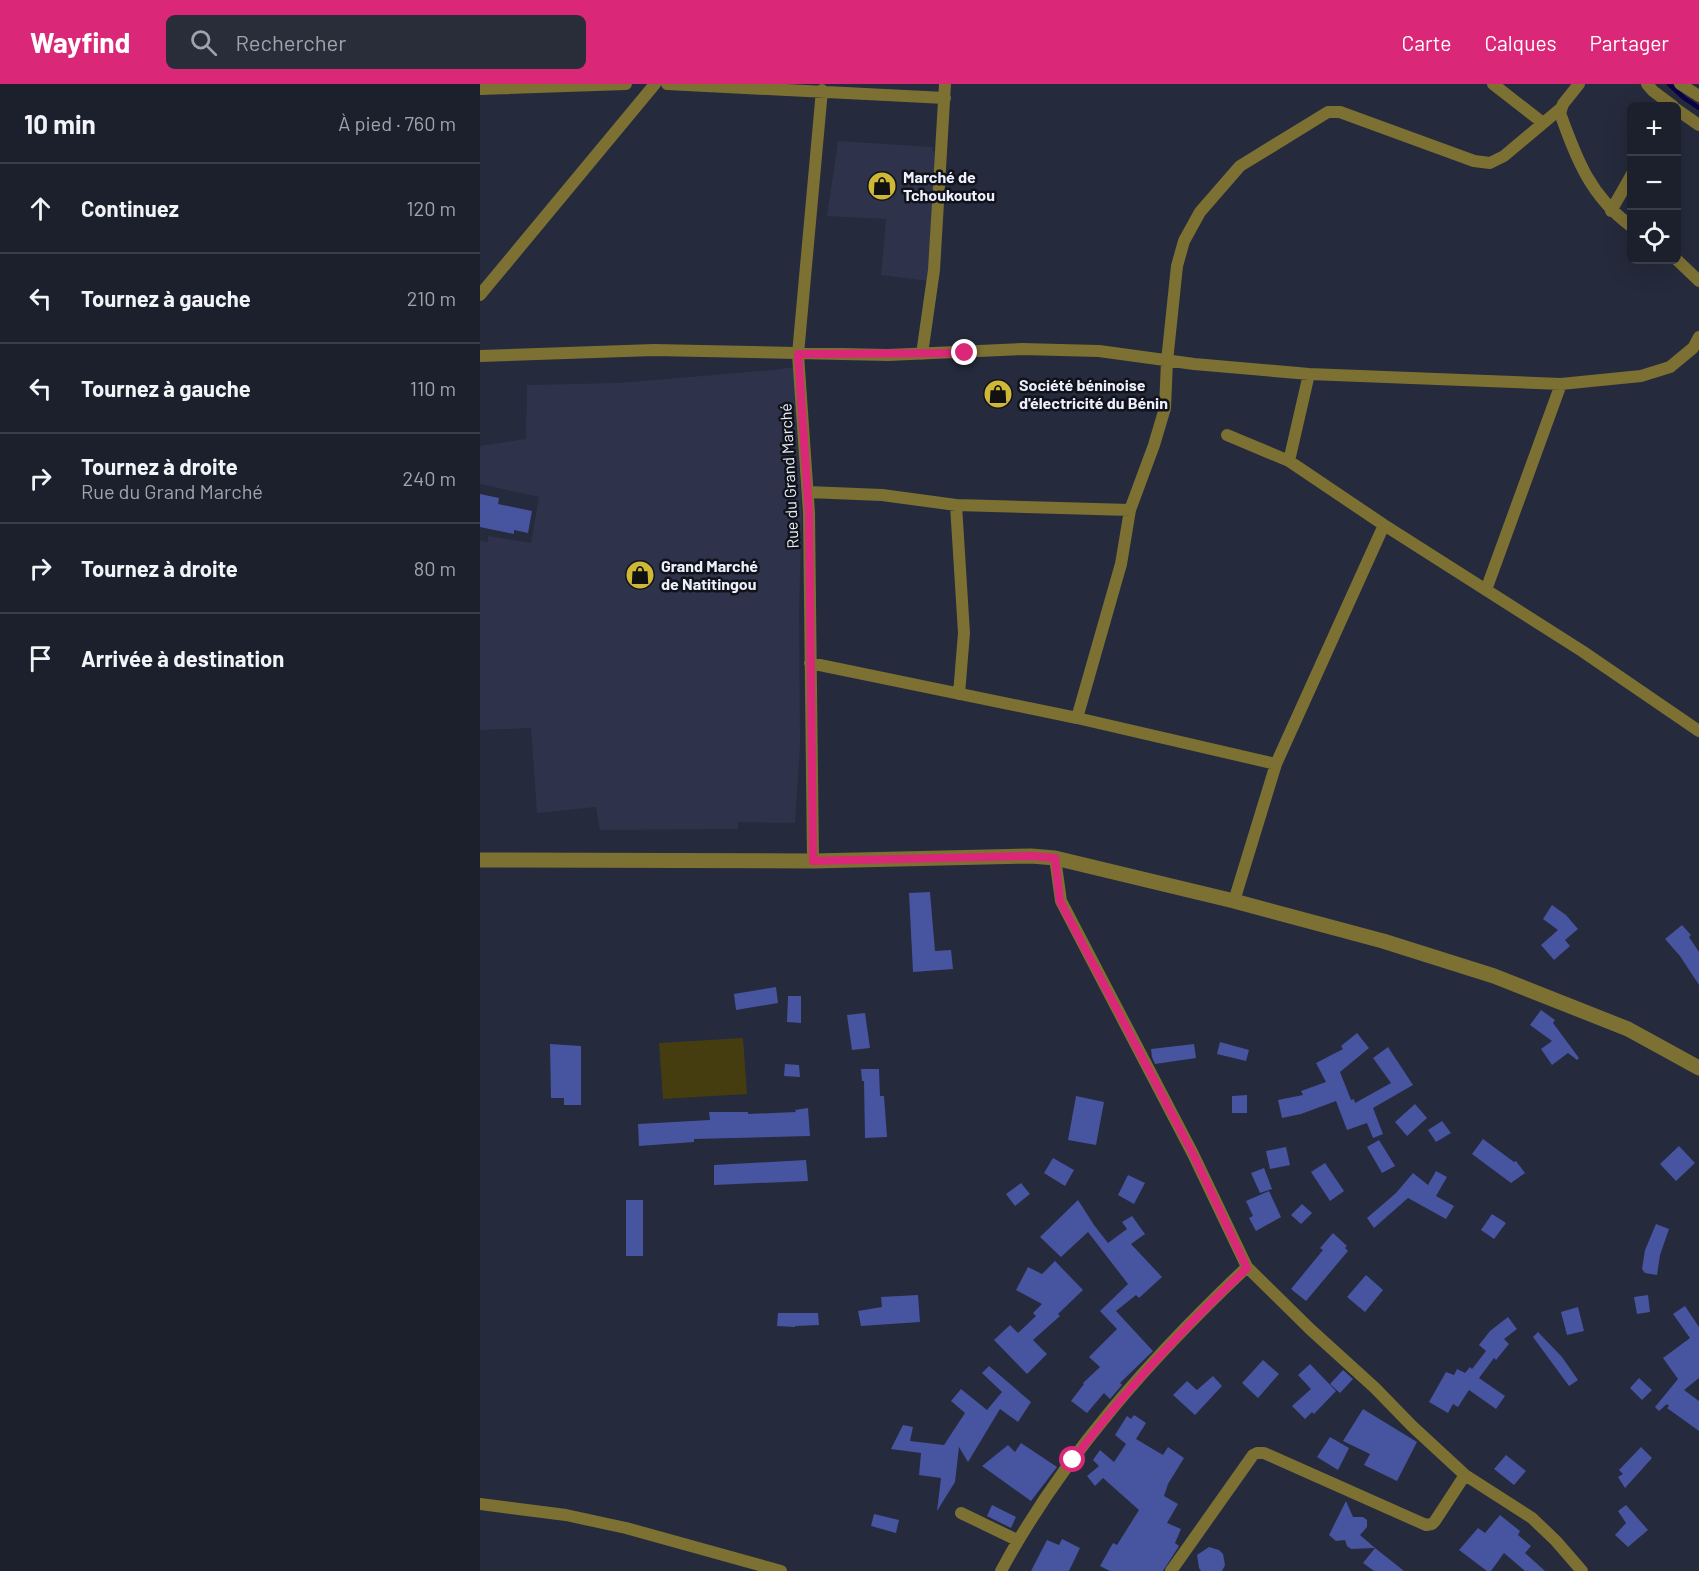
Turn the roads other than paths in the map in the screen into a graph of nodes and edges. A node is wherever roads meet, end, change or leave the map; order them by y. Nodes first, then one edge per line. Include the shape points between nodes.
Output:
1 (626, 84) edge
2 (655, 84) edge
3 (667, 84) edge
4 (945, 84) edge
5 (1493, 84) edge
6 (1579, 84) edge
7 (1647, 84) edge
8 (1680, 84) edge
9 (480, 89) edge
10 (822, 90) junction
11 (1699, 96) edge
12 (945, 98) junction
13 (1666, 102) edge
14 (1560, 109) junction
15 (1681, 113) edge
16 (1543, 123) junction
17 (1699, 125) edge
18 (1627, 183) edge
19 (1611, 211) junction
20 (1627, 223) edge
21 (1681, 263) edge
22 (1699, 281) edge
23 (480, 295) edge
24 (1699, 337) edge
25 (798, 354) junction
26 (922, 354) junction
27 (480, 356) edge
28 (1167, 361) junction
29 (1309, 374) junction
30 (1561, 384) junction
31 (1227, 435) dead end
32 (1289, 461) junction
33 (808, 492) junction
34 (956, 505) junction
35 (1130, 510) junction
36 (1384, 525) junction
37 (1486, 590) junction
38 (810, 663) junction
39 (958, 694) junction
40 (1077, 718) junction
41 (1699, 731) edge
42 (1276, 764) junction
43 (1055, 858) junction
44 (480, 860) edge
45 (813, 861) junction
46 (1234, 901) junction
47 (1699, 1068) edge
48 (1247, 1268) junction
49 (1465, 1475) junction
50 (480, 1504) edge
51 (961, 1513) dead end
52 (1017, 1540) junction
53 (781, 1571) edge
54 (1001, 1571) edge
55 (1171, 1571) edge
56 (1582, 1571) edge

1 - 9 street
2 - 23 street
3 - 10 street
4 - 12 street
5 - 16 street
6 - 14 street
7 - 13 street
8 - 11 street
10 - 12 street
10 - 25 street, Rue du Grand Marché
12 - 26 street via 934,270
14 - 16 street
14 - 19 street via 1578,165
15 - 17 street
16 - 28 street via 1490,163 1474,161 1340,112 1317,117 1240,166 1200,212 1184,241 1177,266
18 - 19 street
19 - 20 street
21 - 22 street
24 - 30 street via 1694,348 1670,367 1641,375
25 - 26 street
25 - 27 street via 654,350
25 - 33 street, Rue du Grand Marché
26 - 28 street via 1033,349 1100,351
28 - 29 street
28 - 35 street via 1165,408
29 - 30 street
29 - 32 street
30 - 37 street
31 - 32 street
32 - 36 street
33 - 34 street via 882,495
33 - 38 street, Rue du Grand Marché
34 - 35 street
34 - 39 street via 964,633
35 - 40 street via 1121,564
36 - 37 street
36 - 42 street
37 - 41 street
38 - 39 street
38 - 45 street, Rue du Grand Marché
39 - 40 street
40 - 42 street
42 - 46 street
43 - 45 street
43 - 46 street
43 - 48 street via 1060,901 1188,1144
44 - 45 street
46 - 47 street via 1383,941 1520,985 1628,1029
48 - 49 street
48 - 52 street via 1107,1414
49 - 55 street via 1435,1521 1426,1525 1257,1453
49 - 56 street via 1532,1518
50 - 53 street via 566,1515 626,1528
51 - 52 street
52 - 54 street

